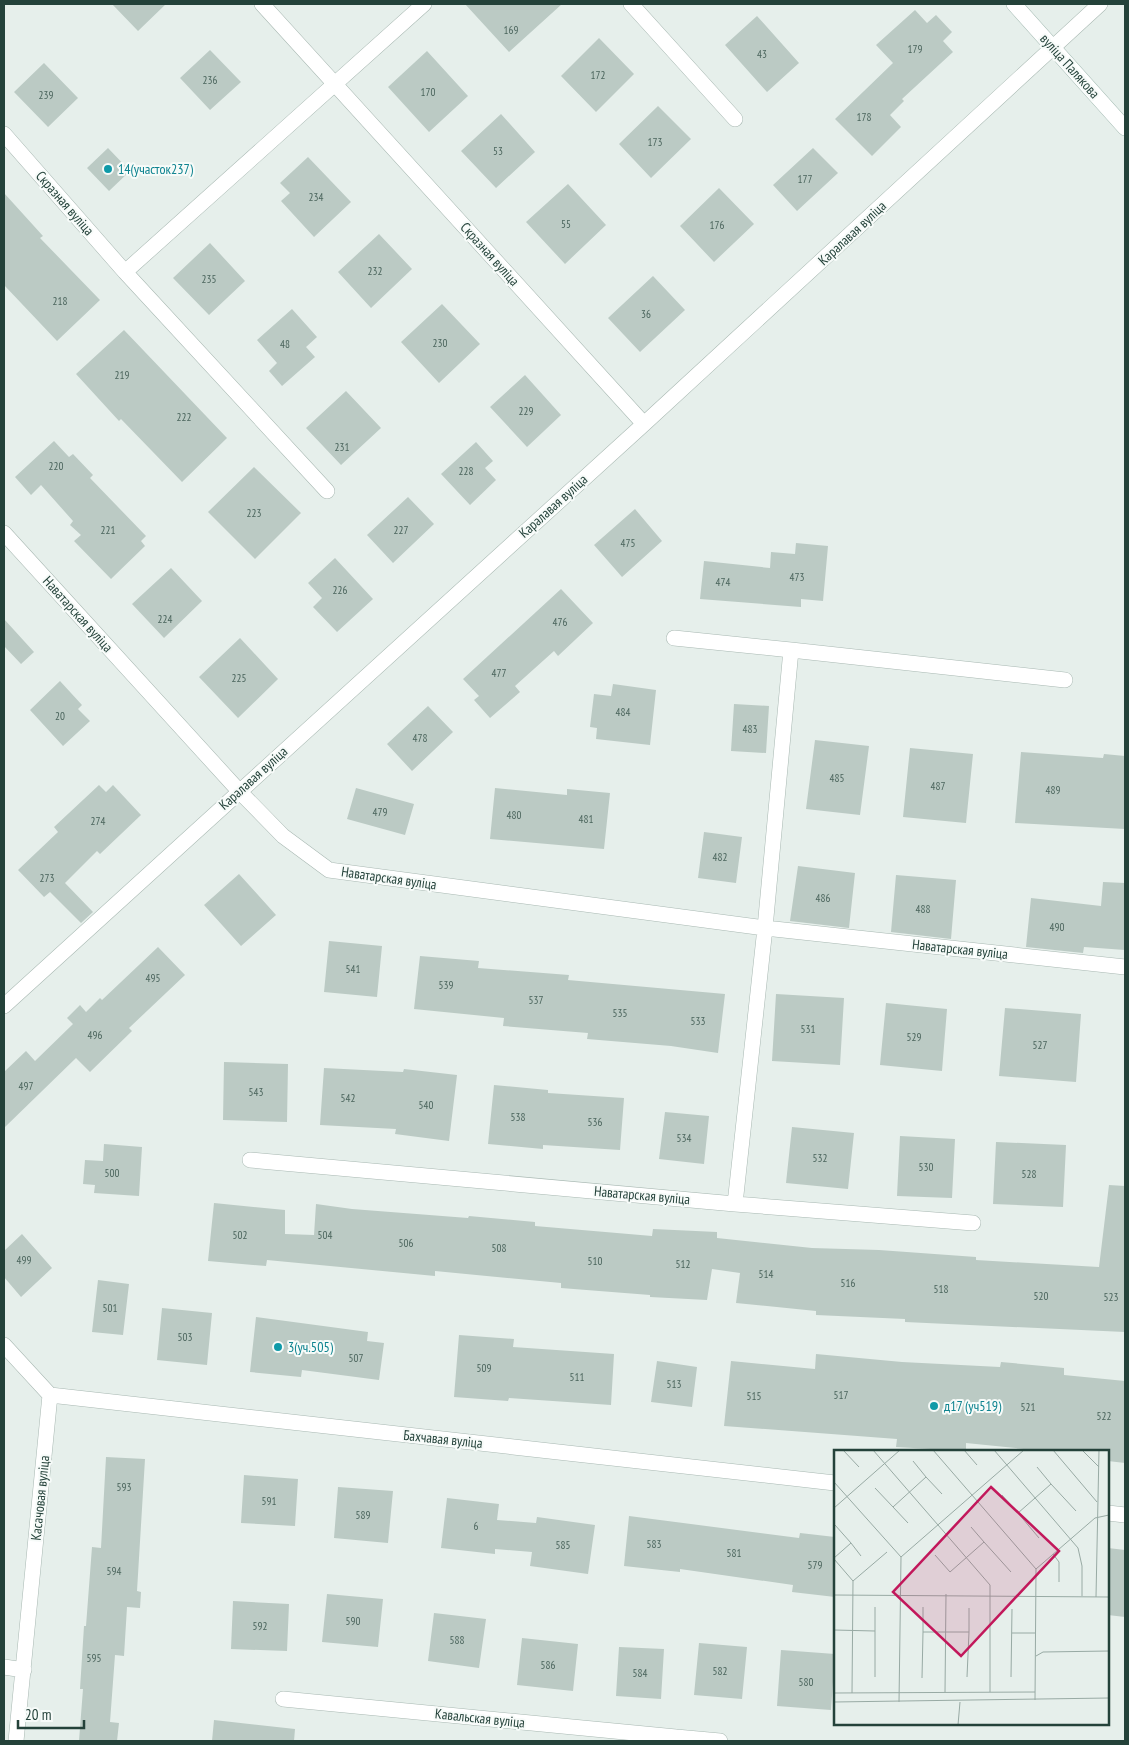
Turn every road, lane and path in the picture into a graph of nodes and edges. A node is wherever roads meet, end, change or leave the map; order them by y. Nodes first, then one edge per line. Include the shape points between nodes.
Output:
1 (262, 4) edge
2 (424, 4) edge
3 (631, 4) edge
4 (1014, 4) edge
5 (1100, 4) edge
6 (1052, 46) junction
7 (336, 84) junction
8 (734, 119) dead end
9 (1125, 128) edge
10 (4, 134) edge
11 (126, 272) junction
12 (644, 424) junction
13 (327, 490) dead end
14 (4, 533) edge
15 (674, 638) dead end
16 (791, 650) junction
17 (1065, 680) dead end
18 (239, 791) junction
19 (765, 928) junction
20 (1125, 967) edge
21 (4, 1006) edge
22 (250, 1160) dead end
23 (735, 1204) junction
24 (973, 1223) dead end
25 (4, 1345) edge
26 (50, 1396) junction
27 (834, 1483) edge
28 (1109, 1513) edge
29 (1125, 1515) edge
30 (4, 1667) edge
31 (24, 1670) junction
32 (283, 1699) dead end
33 (676, 1739) edge
34 (16, 1741) edge
35 (720, 1741) edge

1 - 7 street, Скразная вуліца
2 - 7 street
3 - 8 street
4 - 6 street, вуліца Палякова
5 - 6 street, Каралавая вуліца
6 - 9 street, вуліца Палякова
6 - 12 street, Каралавая вуліца
7 - 11 street
7 - 12 street, Скразная вуліца
10 - 11 street, Скразная вуліца
11 - 13 street, Скразная вуліца
12 - 18 street, Каралавая вуліца
14 - 18 street, Наватарская вуліца
15 - 16 street
16 - 17 street
16 - 19 street
18 - 19 street, Наватарская вуліца via 283,836 329,870
18 - 21 street, Каралавая вуліца
19 - 20 street, Наватарская вуліца
19 - 23 street
22 - 23 street, Наватарская вуліца
23 - 24 street, Наватарская вуліца
25 - 26 street
26 - 27 street, Бахчавая вуліца
26 - 31 street, Касачовая вуліца
28 - 29 street
30 - 31 street
31 - 34 street, Касачовая вуліца
32 - 33 street, Кавальская вуліца
33 - 35 street, Кавальская вуліца

